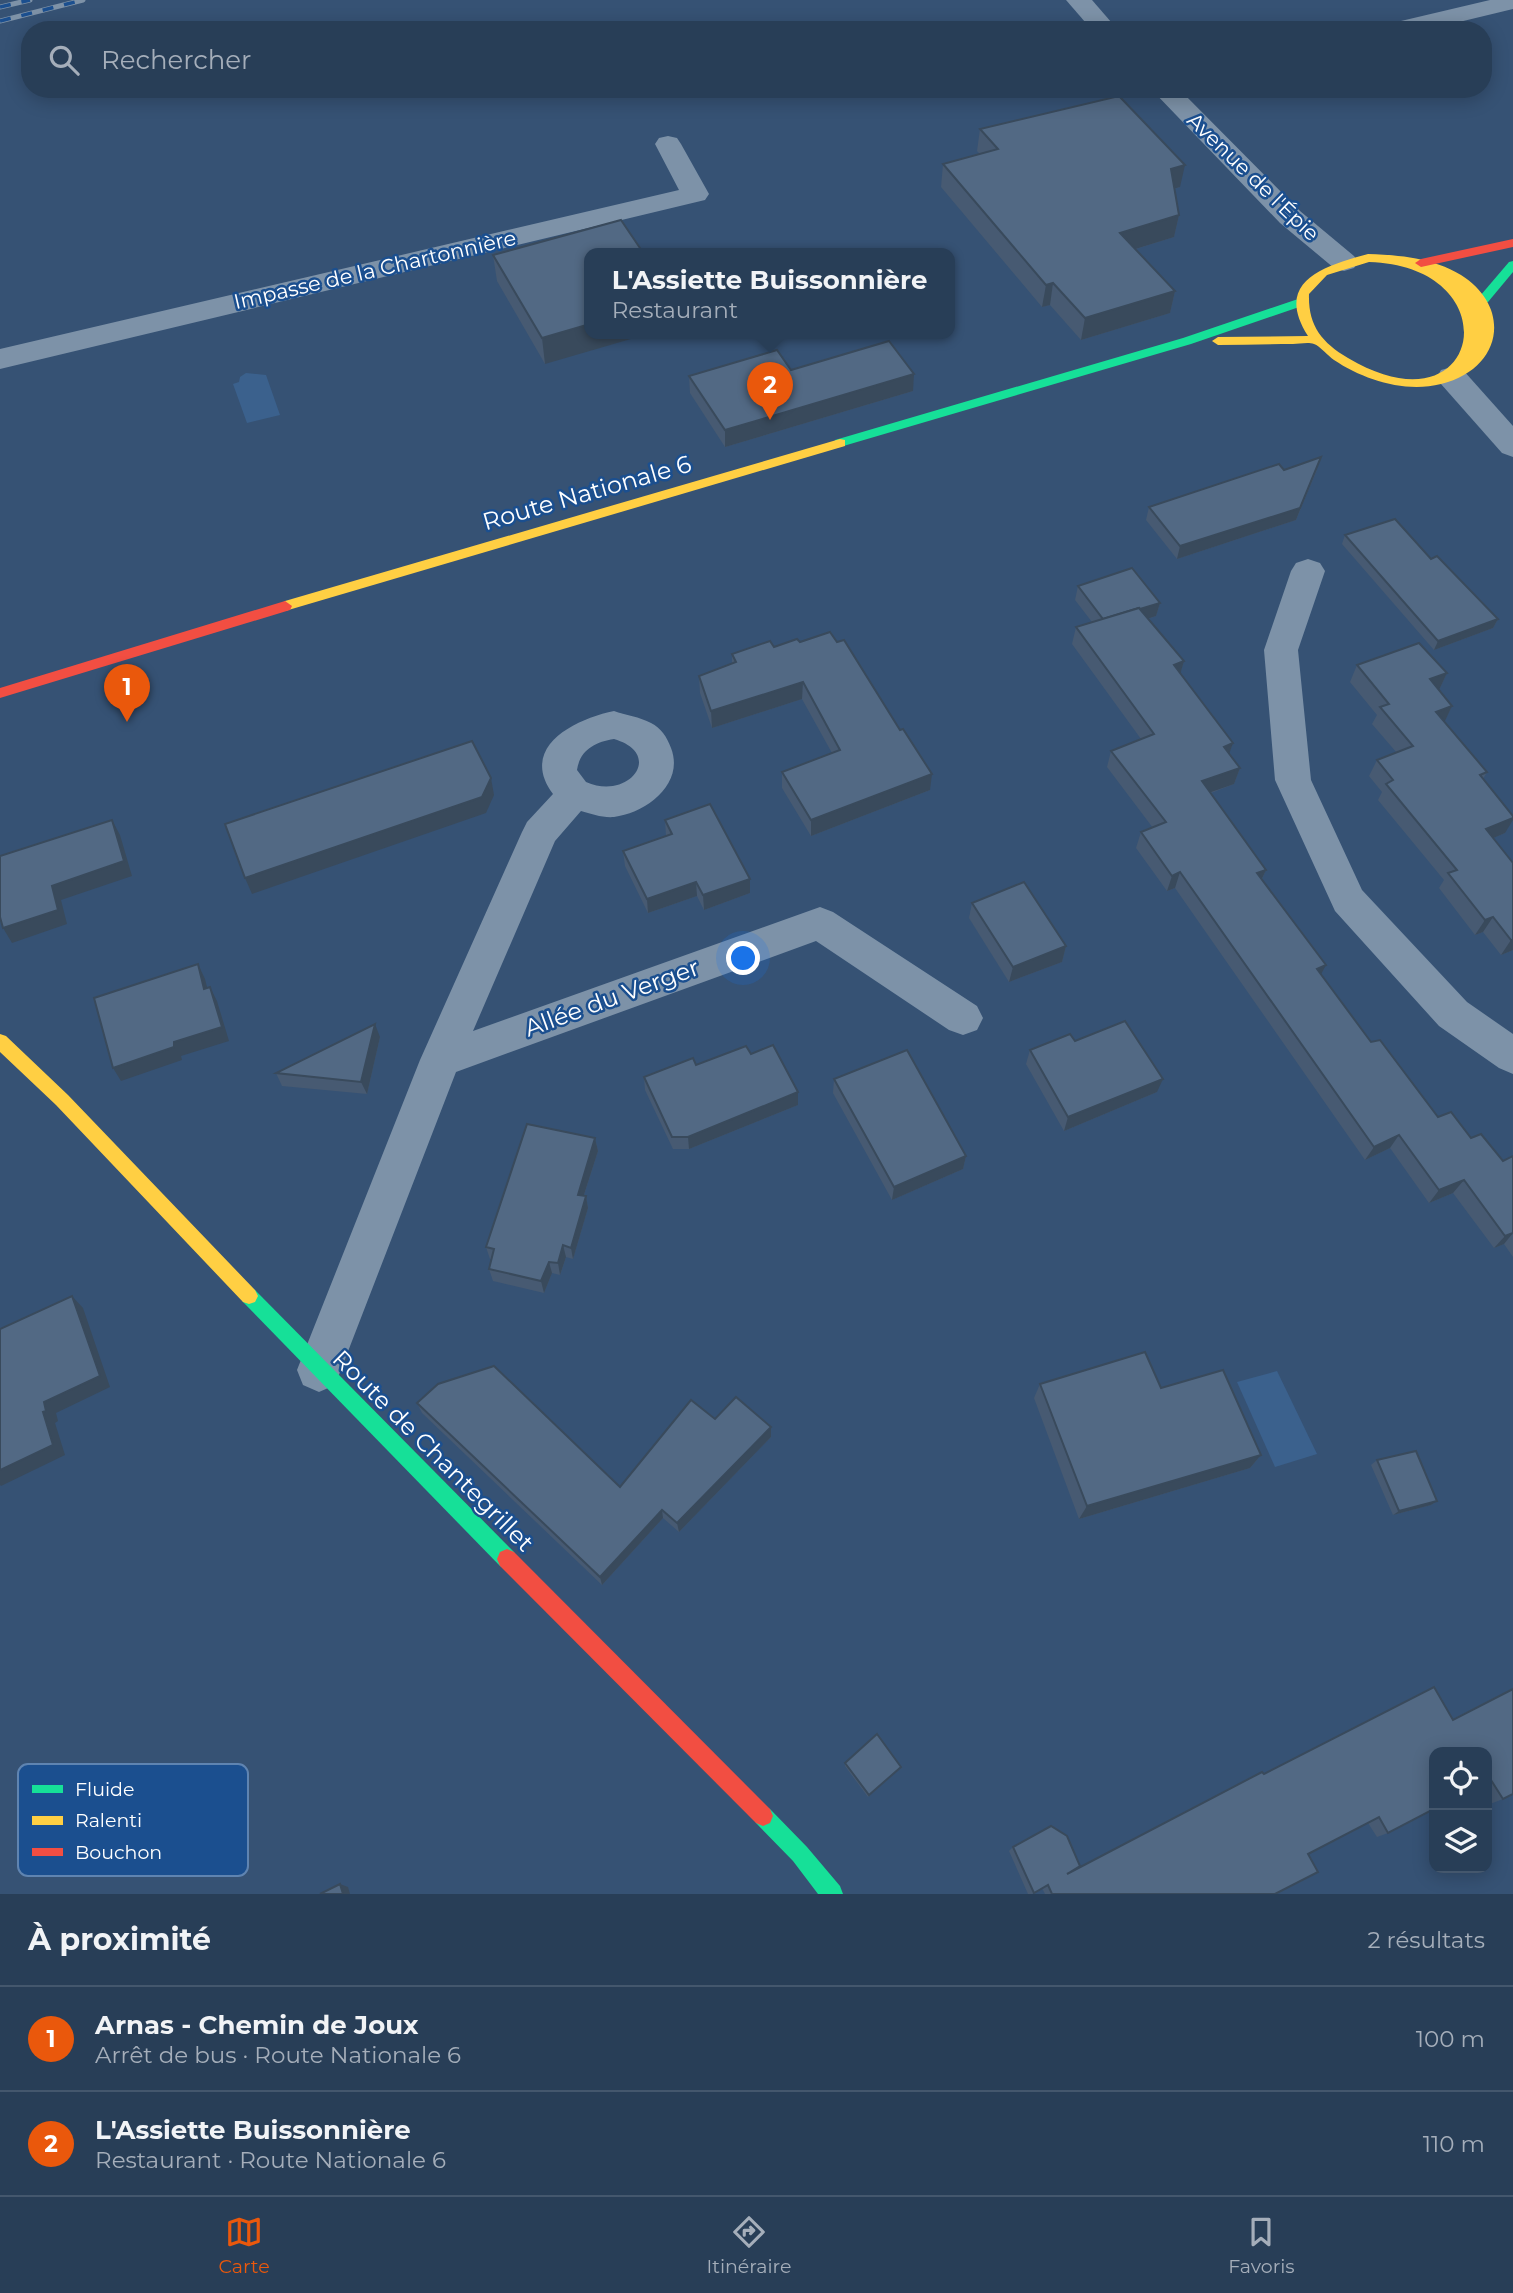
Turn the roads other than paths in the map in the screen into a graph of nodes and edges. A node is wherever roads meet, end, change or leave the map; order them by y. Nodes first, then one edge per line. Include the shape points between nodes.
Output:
1 (1078, 0) edge
2 (1513, 2) edge
3 (1098, 21) edge
4 (1432, 21) edge
5 (1173, 98) edge
6 (668, 144) dead end
7 (1513, 243) edge
8 (1344, 262) junction
9 (1421, 263) junction
10 (1513, 265) edge
11 (1484, 299) junction
12 (1301, 302) junction
13 (1315, 340) junction
14 (1187, 341) junction
15 (0, 359) edge
16 (1452, 377) junction
17 (1513, 446) edge
18 (1308, 571) dead end
19 (0, 693) edge
20 (576, 793) dead end
21 (963, 1018) dead end
22 (0, 1041) edge
23 (1513, 1056) edge
24 (440, 1060) junction
25 (319, 1370) junction
26 (832, 1894) edge

1 - 3 street
2 - 4 street
5 - 8 street, Avenue de l'Épie via 1290,217
6 - 15 street, Impasse de la Chartonnière via 695,194
7 - 9 main road
8 - 9 main road via 1394,258
8 - 12 main road via 1322,271 1308,285
9 - 11 main road via 1468,284
10 - 11 main road
11 - 16 main road via 1496,318 1498,337 1491,354 1475,368
12 - 13 main road via 1303,321
12 - 14 main road, Route Nationale 6
13 - 14 main road, Route Nationale 6
13 - 16 main road via 1362,371 1392,379
14 - 19 main road, Route Nationale 6
16 - 17 street
18 - 23 street via 1281,650 1293,780 1348,900 1453,1014
20 - 24 street via 540,832
21 - 24 street, Allée du Verger via 820,923
22 - 25 main road, Route de Chantegrillet
24 - 25 street
25 - 26 main road, Route de Chantegrillet via 800,1854

